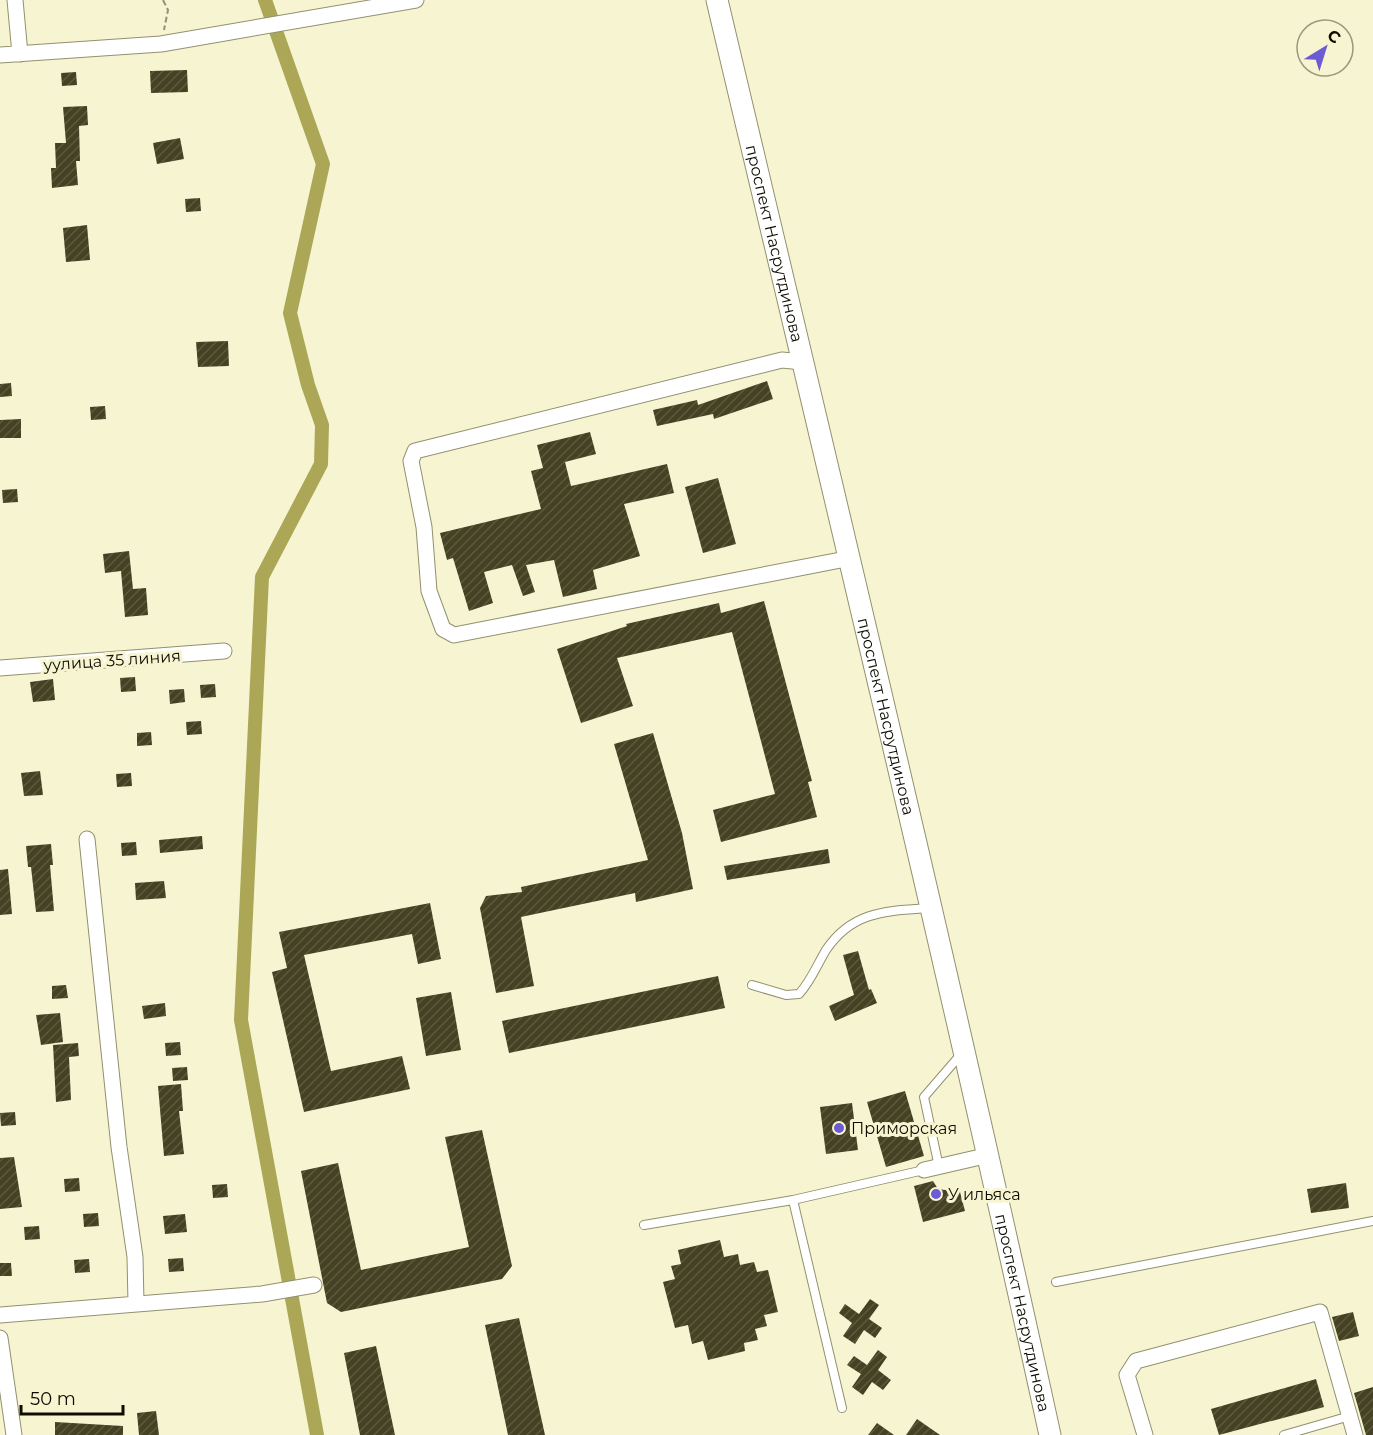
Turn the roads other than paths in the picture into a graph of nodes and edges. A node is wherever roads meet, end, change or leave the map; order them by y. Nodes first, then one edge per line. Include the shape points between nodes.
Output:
1 (15, 0) edge
2 (416, 0) edge
3 (717, 0) edge
4 (20, 54) junction
5 (0, 55) edge
6 (803, 362) junction
7 (850, 558) junction
8 (225, 651) dead end
9 (0, 668) edge
10 (87, 839) dead end
11 (930, 907) junction
12 (752, 985) dead end
13 (963, 1052) junction
14 (989, 1155) junction
15 (932, 1168) junction
16 (793, 1200) junction
17 (1373, 1221) edge
18 (644, 1225) dead end
19 (1056, 1282) dead end
20 (314, 1285) dead end
21 (136, 1303) junction
22 (0, 1315) edge
23 (0, 1338) edge
24 (842, 1408) dead end
25 (1350, 1416) junction
26 (14, 1435) edge
27 (1050, 1435) edge
28 (1145, 1435) edge
29 (1284, 1435) edge
30 (1355, 1435) edge

1 - 4 street
2 - 4 street via 161,44
3 - 6 main road, проспект Насрутдинова
4 - 5 street
6 - 7 main road, проспект Насрутдинова
6 - 7 street via 782,360 415,451 411,461 424,527 429,591 442,629 454,635
7 - 11 main road, проспект Насрутдинова
8 - 9 street, уулица 35 линия
10 - 21 street via 118,1147 135,1257
11 - 12 lane via 856,919 839,932 799,994 786,995
11 - 13 main road, проспект Насрутдинова
13 - 14 main road, проспект Насрутдинова
13 - 15 lane via 924,1097
14 - 15 street
14 - 27 main road, проспект Насрутдинова
15 - 16 lane
16 - 18 lane
16 - 24 lane
17 - 19 lane
20 - 21 street via 262,1294
21 - 22 street
23 - 26 street
25 - 28 street via 1320,1312 1136,1361 1127,1375
25 - 29 lane
25 - 30 street

